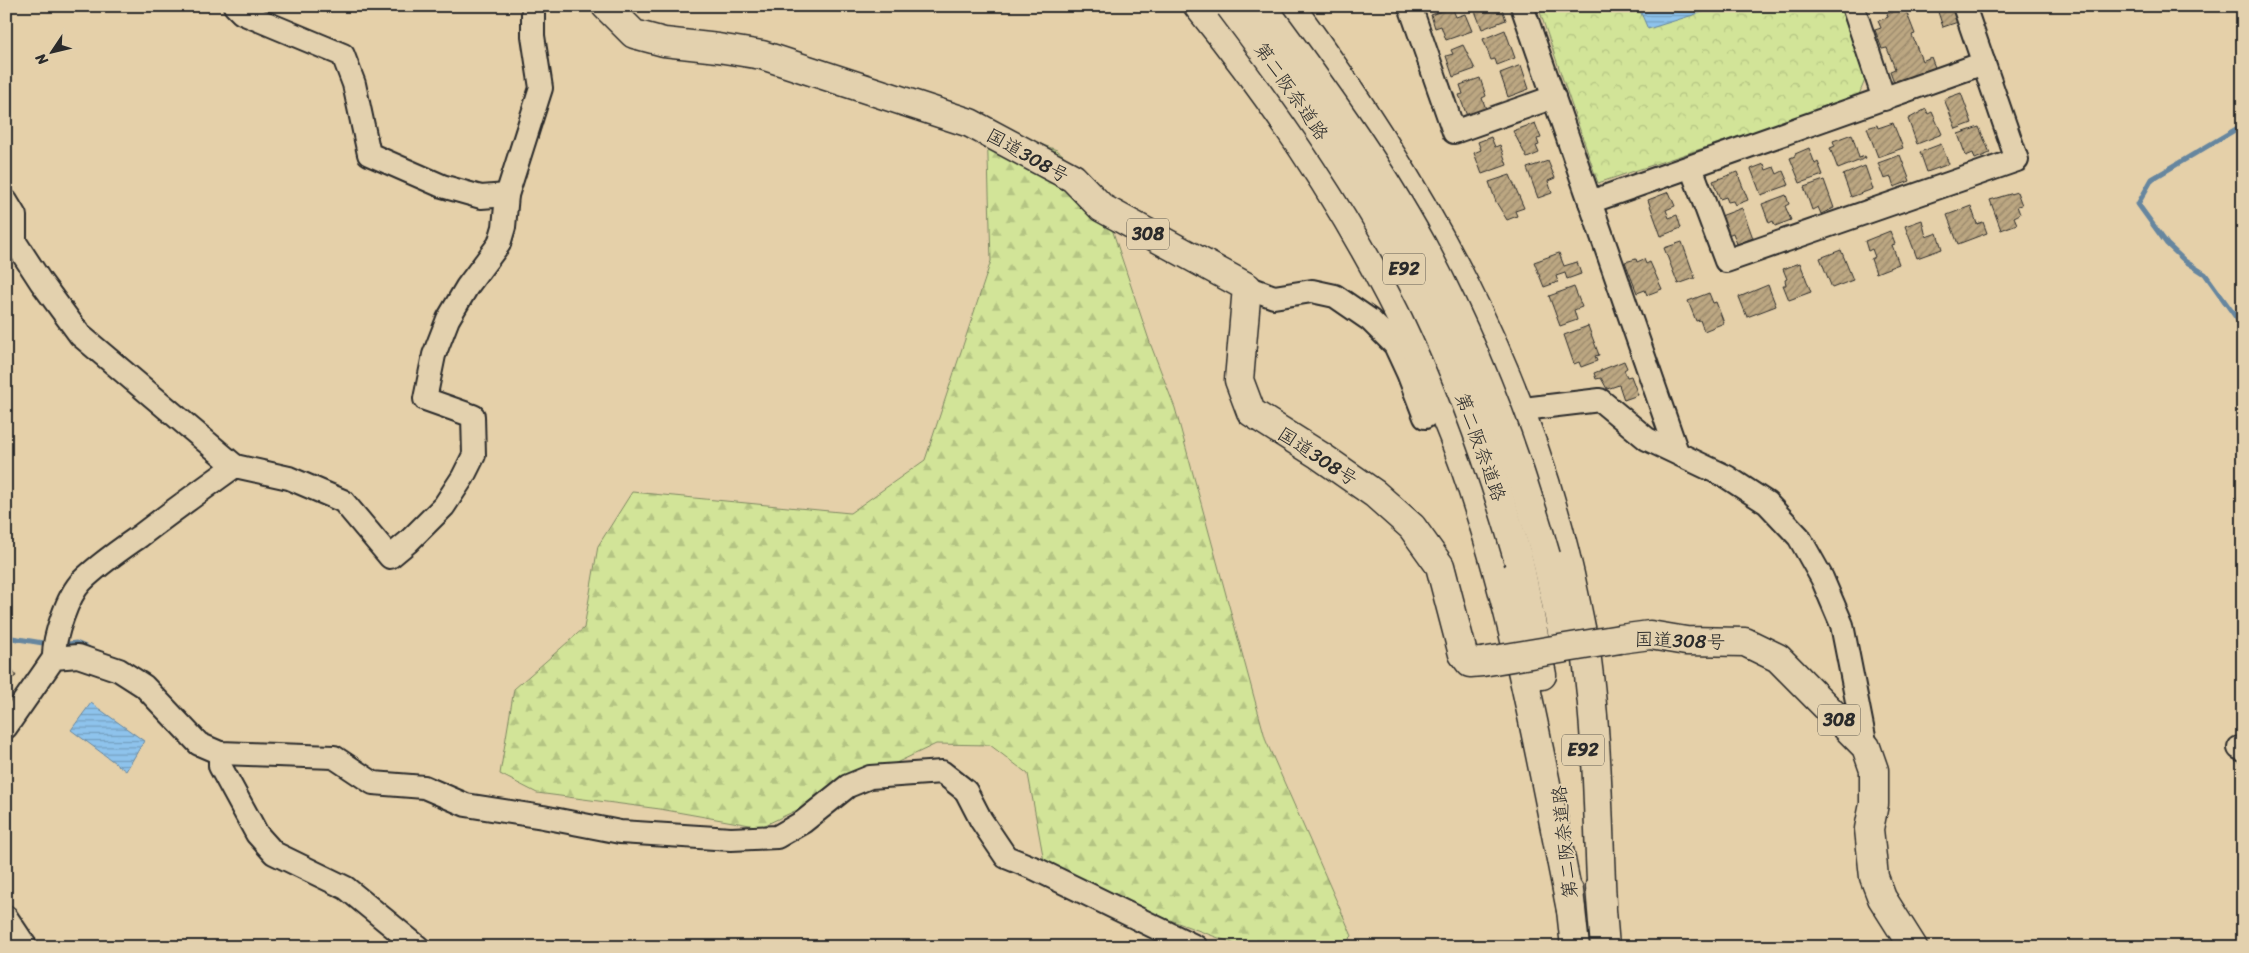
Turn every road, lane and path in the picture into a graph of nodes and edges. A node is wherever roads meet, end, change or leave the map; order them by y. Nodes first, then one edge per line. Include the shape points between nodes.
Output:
1 (235, 6) edge
2 (533, 6) edge
3 (606, 6) edge
4 (1198, 6) edge
5 (1230, 6) edge
6 (1262, 6) edge
7 (1290, 6) edge
8 (1410, 6) edge
9 (1522, 6) edge
10 (1853, 6) edge
11 (1964, 6) edge
12 (1984, 64) junction
13 (1554, 97) junction
14 (1884, 99) junction
15 (1691, 167) junction
16 (507, 195) junction
17 (6, 201) edge
18 (1590, 202) junction
19 (1247, 287) junction
20 (1532, 408) dead end
21 (1425, 417) dead end
22 (1677, 452) junction
23 (235, 466) junction
24 (54, 658) junction
25 (6, 727) edge
26 (1866, 748) junction
27 (220, 753) junction
28 (1602, 904) junction
29 (1571, 910) junction
30 (6, 917) edge
31 (26, 947) edge
32 (418, 947) edge
33 (1196, 947) edge
34 (1575, 947) edge
35 (1605, 947) edge
36 (1913, 947) edge

1 - 16 street via 258,20 343,55 354,84 368,154 442,186 480,197
2 - 16 street via 533,36 541,88
3 - 19 highway, 国道308号 / 308 via 634,34 664,42 762,56 970,123 1073,178 1102,208
4 - 29 highway via 1263,92 1350,225 1400,317 1445,415 1480,514 1526,685
5 - 29 highway, 第二阪奈道路 / E92, bridge via 1342,164 1394,250 1451,365 1486,455 1519,562 1541,669
6 - 28 highway, 第二阪奈道路 / E92, bridge via 1363,149 1416,236 1472,346 1496,405 1546,556 1569,663
7 - 28 highway via 1352,93 1439,233 1491,336 1532,440 1565,549 1587,660 1596,751
8 - 13 street via 1454,132
9 - 13 street
10 - 14 street
11 - 12 street
12 - 14 street
12 - 15 street via 2017,160 1726,261
13 - 18 street
14 - 15 street
15 - 18 street
16 - 23 street via 504,227 498,244 448,319 434,355 425,399 473,416 474,455 444,506 408,542 390,556 343,501 289,478
17 - 23 street via 15,216 15,242 80,335
18 - 22 street
19 - 21 street via 1274,297 1312,291 1335,296 1370,320 1394,345
19 - 26 highway, 国道308号 / 308, bridge via 1239,380 1251,412 1375,494 1412,527 1440,566 1463,654 1470,663 1650,636 1686,641 1745,642 1778,658
20 - 22 street via 1600,400 1647,439
22 - 26 street via 1767,502 1799,537 1822,578 1842,625
23 - 24 street via 81,581 57,633
24 - 25 street
24 - 27 street via 78,656 119,670 144,686 199,744
26 - 36 highway, 国道308号 / 308 via 1874,770 1874,804 1869,829 1874,877 1882,898
27 - 32 street via 220,766 257,834 274,853 346,888
27 - 33 street via 334,757 373,783 424,786 466,805 620,832 731,839 777,837 803,822 848,786 870,777 942,772 966,791 1006,857
28 - 35 highway, 第二阪奈道路 / E92
29 - 34 highway, 第二阪奈道路 / E92
30 - 31 street

